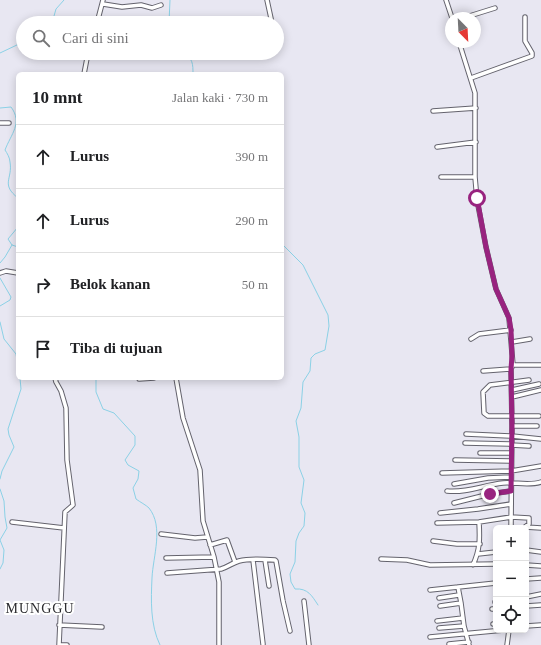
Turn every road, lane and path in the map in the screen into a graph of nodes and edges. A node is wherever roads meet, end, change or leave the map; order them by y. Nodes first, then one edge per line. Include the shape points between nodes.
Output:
1 (267, 0) edge
2 (446, 0) edge
3 (103, 2) edge
4 (161, 5) dead end
5 (495, 8) dead end
6 (450, 12) edge
7 (481, 12) edge
8 (99, 16) edge
9 (270, 16) edge
10 (525, 17) dead end
11 (461, 48) edge
12 (87, 60) edge
13 (84, 72) edge
14 (471, 78) junction
15 (476, 108) junction
16 (433, 111) dead end
17 (0, 123) edge
18 (9, 123) dead end
19 (476, 142) junction
20 (437, 147) dead end
21 (441, 177) dead end
22 (476, 177) junction
23 (0, 273) edge
24 (16, 273) edge
25 (511, 330) junction
26 (471, 339) dead end
27 (530, 339) dead end
28 (512, 342) junction
29 (541, 365) edge
30 (512, 367) junction
31 (483, 371) dead end
32 (56, 380) edge
33 (176, 380) edge
34 (529, 380) dead end
35 (512, 382) junction
36 (539, 384) dead end
37 (512, 390) junction
38 (541, 390) edge
39 (512, 397) junction
40 (512, 416) junction
41 (539, 416) dead end
42 (512, 426) junction
43 (538, 426) dead end
44 (466, 434) dead end
45 (512, 436) junction
46 (541, 439) edge
47 (464, 443) dead end
48 (512, 444) junction
49 (529, 446) dead end
50 (480, 453) dead end
51 (511, 453) junction
52 (455, 460) dead end
53 (511, 461) junction
54 (541, 466) edge
55 (511, 470) junction
56 (442, 473) dead end
57 (511, 477) junction
58 (541, 482) edge
59 (511, 483) junction
60 (454, 484) dead end
61 (447, 491) dead end
62 (511, 491) junction
63 (454, 503) dead end
64 (511, 504) junction
65 (440, 513) dead end
66 (511, 517) junction
67 (12, 522) dead end
68 (479, 522) junction
69 (437, 523) dead end
70 (511, 525) edge
71 (64, 528) junction
72 (541, 528) edge
73 (161, 534) dead end
74 (207, 537) junction
75 (434, 541) dead end
76 (480, 544) junction
77 (210, 545) junction
78 (529, 550) edge
79 (493, 552) edge
80 (541, 552) edge
81 (478, 554) junction
82 (214, 557) junction
83 (166, 558) dead end
84 (380, 559) dead end
85 (253, 560) junction
86 (265, 560) junction
87 (235, 562) junction
88 (493, 564) edge
89 (473, 565) junction
90 (529, 565) edge
91 (541, 566) edge
92 (216, 568) junction
93 (167, 573) dead end
94 (541, 578) edge
95 (529, 579) edge
96 (493, 582) edge
97 (269, 586) dead end
98 (458, 587) junction
99 (430, 590) dead end
100 (541, 594) edge
101 (459, 595) junction
102 (529, 596) edge
103 (439, 598) dead end
104 (304, 601) dead end
105 (461, 603) junction
106 (541, 605) edge
107 (440, 606) dead end
108 (529, 606) edge
109 (463, 618) junction
110 (437, 620) dead end
111 (59, 625) junction
112 (541, 625) edge
113 (464, 626) junction
114 (529, 626) edge
115 (102, 627) dead end
116 (439, 628) dead end
117 (290, 631) dead end
118 (493, 631) edge
119 (509, 633) edge
120 (467, 634) junction
121 (430, 637) dead end
122 (263, 644) edge
123 (449, 644) dead end
124 (469, 644) edge
125 (59, 645) edge
126 (67, 645) edge
127 (219, 645) edge
128 (309, 645) edge
129 (507, 645) edge

1 - 9 street
2 - 6 street
3 - 4 street via 122,7 141,5 152,8
3 - 8 street
5 - 7 street
10 - 14 street via 525,41 533,54
11 - 14 street
12 - 13 street
14 - 15 street
15 - 16 street
15 - 19 street
17 - 18 street
19 - 20 street
19 - 22 street
21 - 22 street
22 - 25 street via 486,247 496,289 509,318
23 - 24 street
25 - 26 street via 479,334
25 - 28 street
27 - 28 street
28 - 30 street
29 - 30 street
30 - 31 street
30 - 35 street
32 - 71 street via 66,408 67,460 73,505 65,512
33 - 74 street via 183,418 202,480 201,508
34 - 35 street
35 - 37 street
35 - 40 street via 490,385 483,392 486,416
36 - 37 street
37 - 39 street
38 - 39 street
39 - 40 street
40 - 41 street
40 - 42 street
42 - 43 street
42 - 45 street
44 - 45 street
45 - 46 street
45 - 48 street
47 - 48 street
48 - 49 street
48 - 51 street
50 - 51 street
51 - 53 street
52 - 53 street
53 - 55 street
54 - 55 street
55 - 56 street
55 - 57 street
57 - 59 street
57 - 60 street
58 - 59 street
59 - 61 street via 460,492
59 - 62 street
62 - 63 street
62 - 64 street
64 - 65 street
64 - 66 street
66 - 68 street
66 - 70 street
66 - 72 street via 529,518 529,524 525,528
67 - 71 street
68 - 69 street
68 - 76 street
71 - 111 street
73 - 74 street
74 - 77 street
75 - 76 street
76 - 81 street
77 - 82 street
77 - 87 street via 227,540
78 - 80 street
79 - 81 street
81 - 89 street
82 - 83 street
82 - 92 street
84 - 89 street via 407,560 430,565
85 - 86 street
85 - 87 street
85 - 122 street
86 - 97 street
86 - 117 street via 276,561
87 - 92 street via 227,567
88 - 89 street
90 - 91 street
92 - 93 street
92 - 127 street via 219,582
94 - 95 street
96 - 98 street
98 - 99 street
98 - 101 street
100 - 102 street
101 - 103 street
101 - 105 street
104 - 128 street
105 - 107 street
105 - 109 street
106 - 108 street
109 - 110 street
109 - 113 street
111 - 115 street
111 - 125 street
112 - 114 street
113 - 116 street
113 - 120 street
118 - 120 street
119 - 129 street
120 - 121 street
120 - 124 street
123 - 124 street
125 - 126 street

